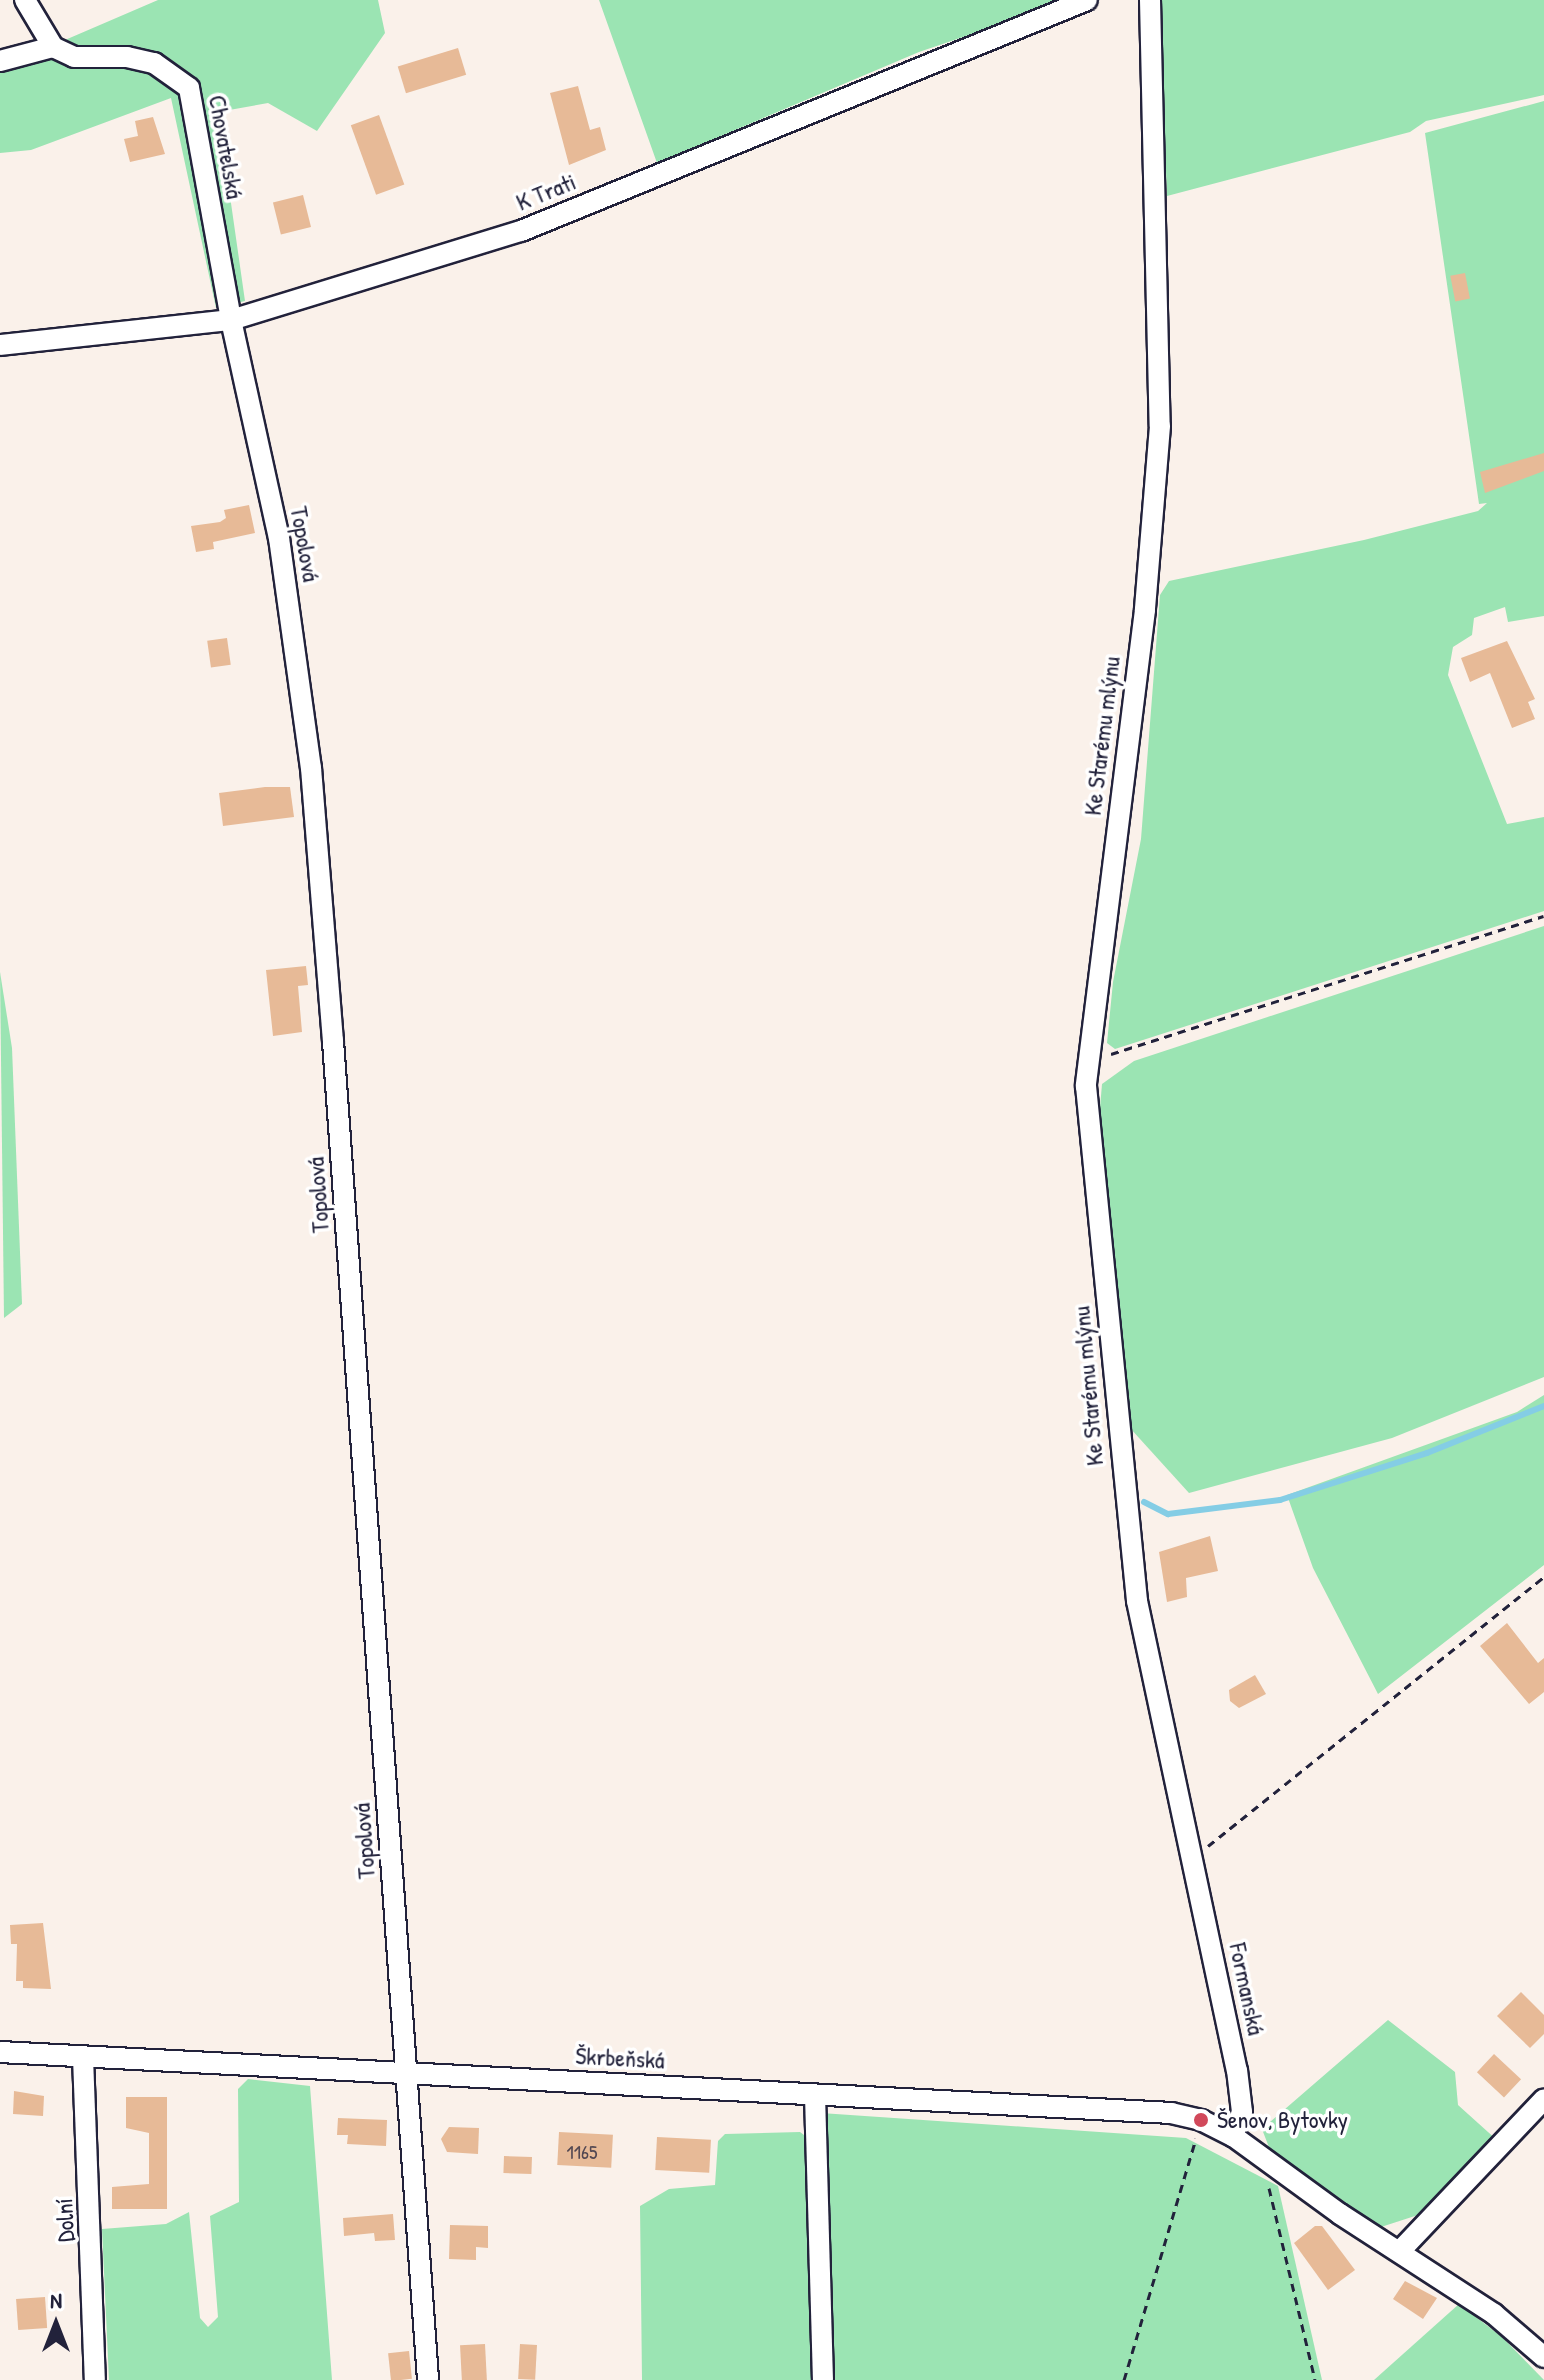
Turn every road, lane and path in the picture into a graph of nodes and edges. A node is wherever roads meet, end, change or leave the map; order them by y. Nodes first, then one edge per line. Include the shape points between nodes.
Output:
1 (25, 0) edge
2 (1087, 0) edge
3 (1150, 0) edge
4 (53, 47) junction
5 (0, 61) edge
6 (231, 320) junction
7 (0, 345) edge
8 (1544, 916) edge
9 (1088, 1060) junction
10 (1122, 1476) joint
11 (1544, 1577) edge
12 (1193, 1858) junction
13 (0, 2052) edge
14 (83, 2057) junction
15 (408, 2072) junction
16 (815, 2095) junction
17 (1544, 2099) edge
18 (1201, 2120) junction
19 (1233, 2136) junction
20 (1259, 2154) junction
21 (1400, 2251) junction
22 (1544, 2357) edge
23 (95, 2380) edge
24 (428, 2380) edge
25 (823, 2380) edge
26 (1124, 2380) edge
27 (1315, 2380) edge

1 - 4 street
2 - 6 street, K Trati via 521,231
3 - 9 street, Ke Starému mlýnu via 1160,426 1145,610
4 - 5 street
4 - 6 street, Chovatelská via 74,57 154,63 189,88
6 - 7 street, K Trati
6 - 15 street, Topolová via 279,538 311,768
8 - 9 path
9 - 10 street, Ke Starému mlýnu via 1086,1086
10 - 12 street, Formanská via 1137,1601
11 - 12 path
12 - 19 street, Formanská via 1237,2070 1242,2112
13 - 14 street, Škrbeňská
14 - 15 street, Škrbeňská
14 - 23 street, Dolní
15 - 16 street, Škrbeňská
15 - 24 street, Topolová
16 - 18 street, Škrbeňská via 1139,2110
16 - 25 street
17 - 21 street
18 - 19 street, Škrbeňská
18 - 26 path
19 - 20 street
20 - 21 street
20 - 27 path
21 - 22 street via 1494,2314

